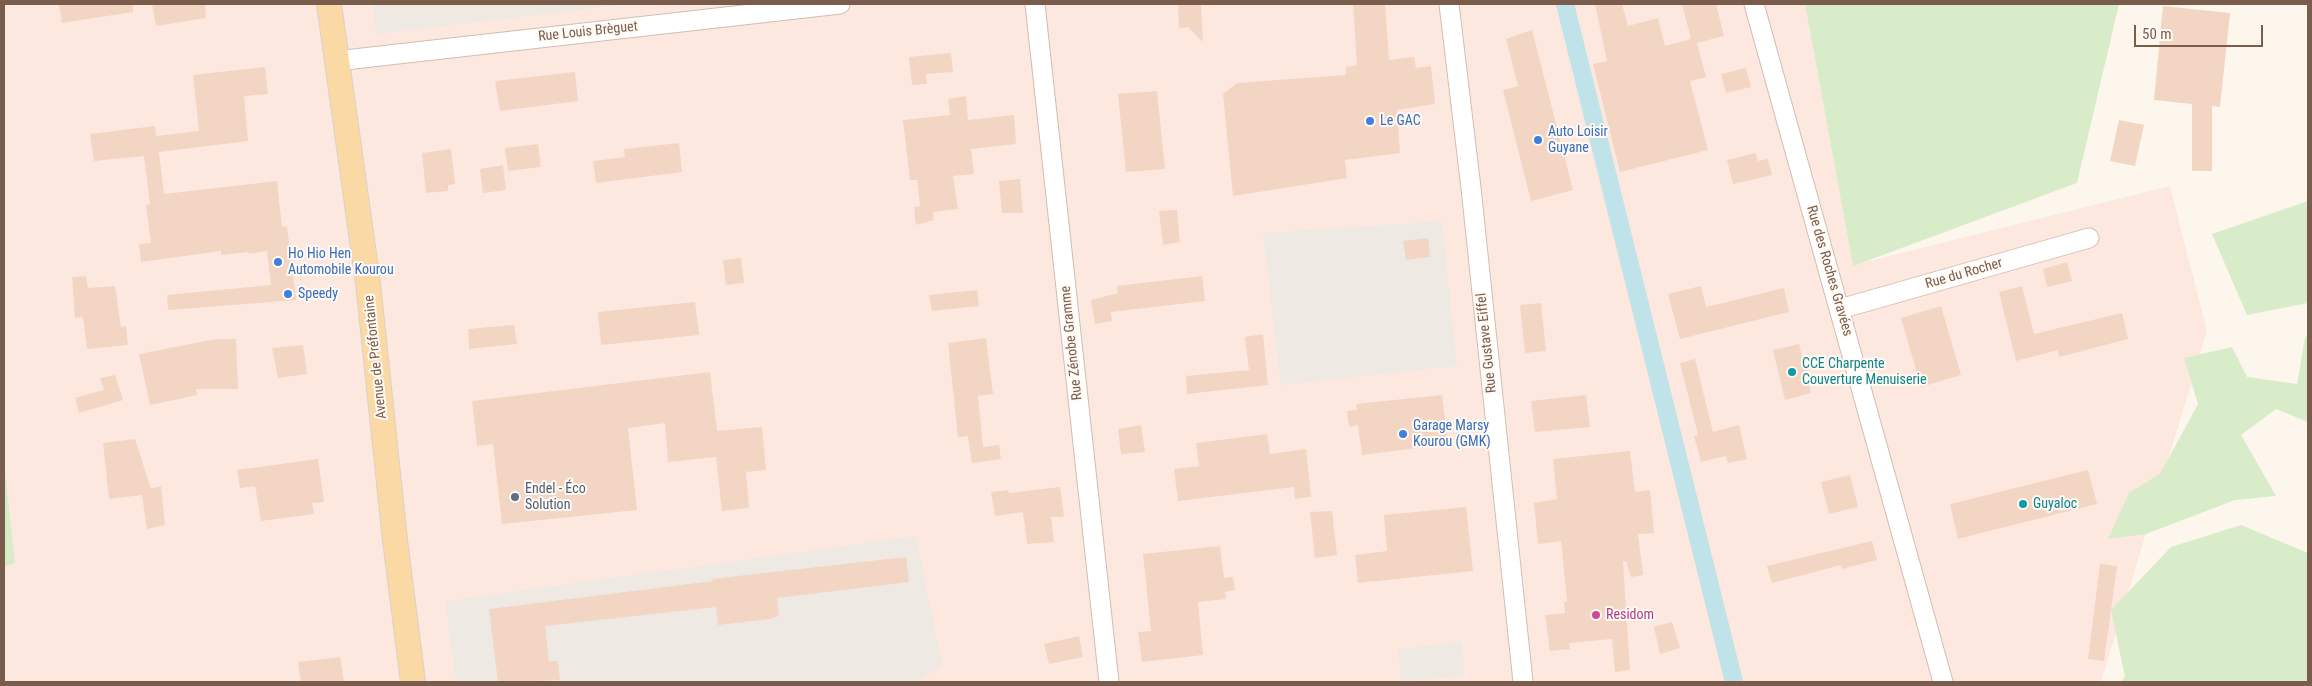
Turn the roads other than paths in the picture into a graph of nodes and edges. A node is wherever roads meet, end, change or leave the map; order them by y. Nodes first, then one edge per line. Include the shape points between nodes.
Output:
1 (329, 4) edge
2 (840, 4) edge
3 (1035, 4) edge
4 (1448, 4) edge
5 (1754, 4) edge
6 (336, 61) junction
7 (2089, 238) dead end
8 (1840, 309) junction
9 (413, 682) edge
10 (1109, 682) edge
11 (1523, 682) edge
12 (1944, 682) edge

1 - 6 main road, Avenue de Préfontaine
2 - 6 street, Rue Louis Brèguet
3 - 10 street, Rue Zénobe Gramme
4 - 11 street, Rue Gustave Eiffel via 1471,188
5 - 8 street, Rue des Roches Gravées
6 - 9 main road, Avenue de Préfontaine via 368,283
7 - 8 street, Rue du Rocher
8 - 12 street, Rue des Roches Gravées

